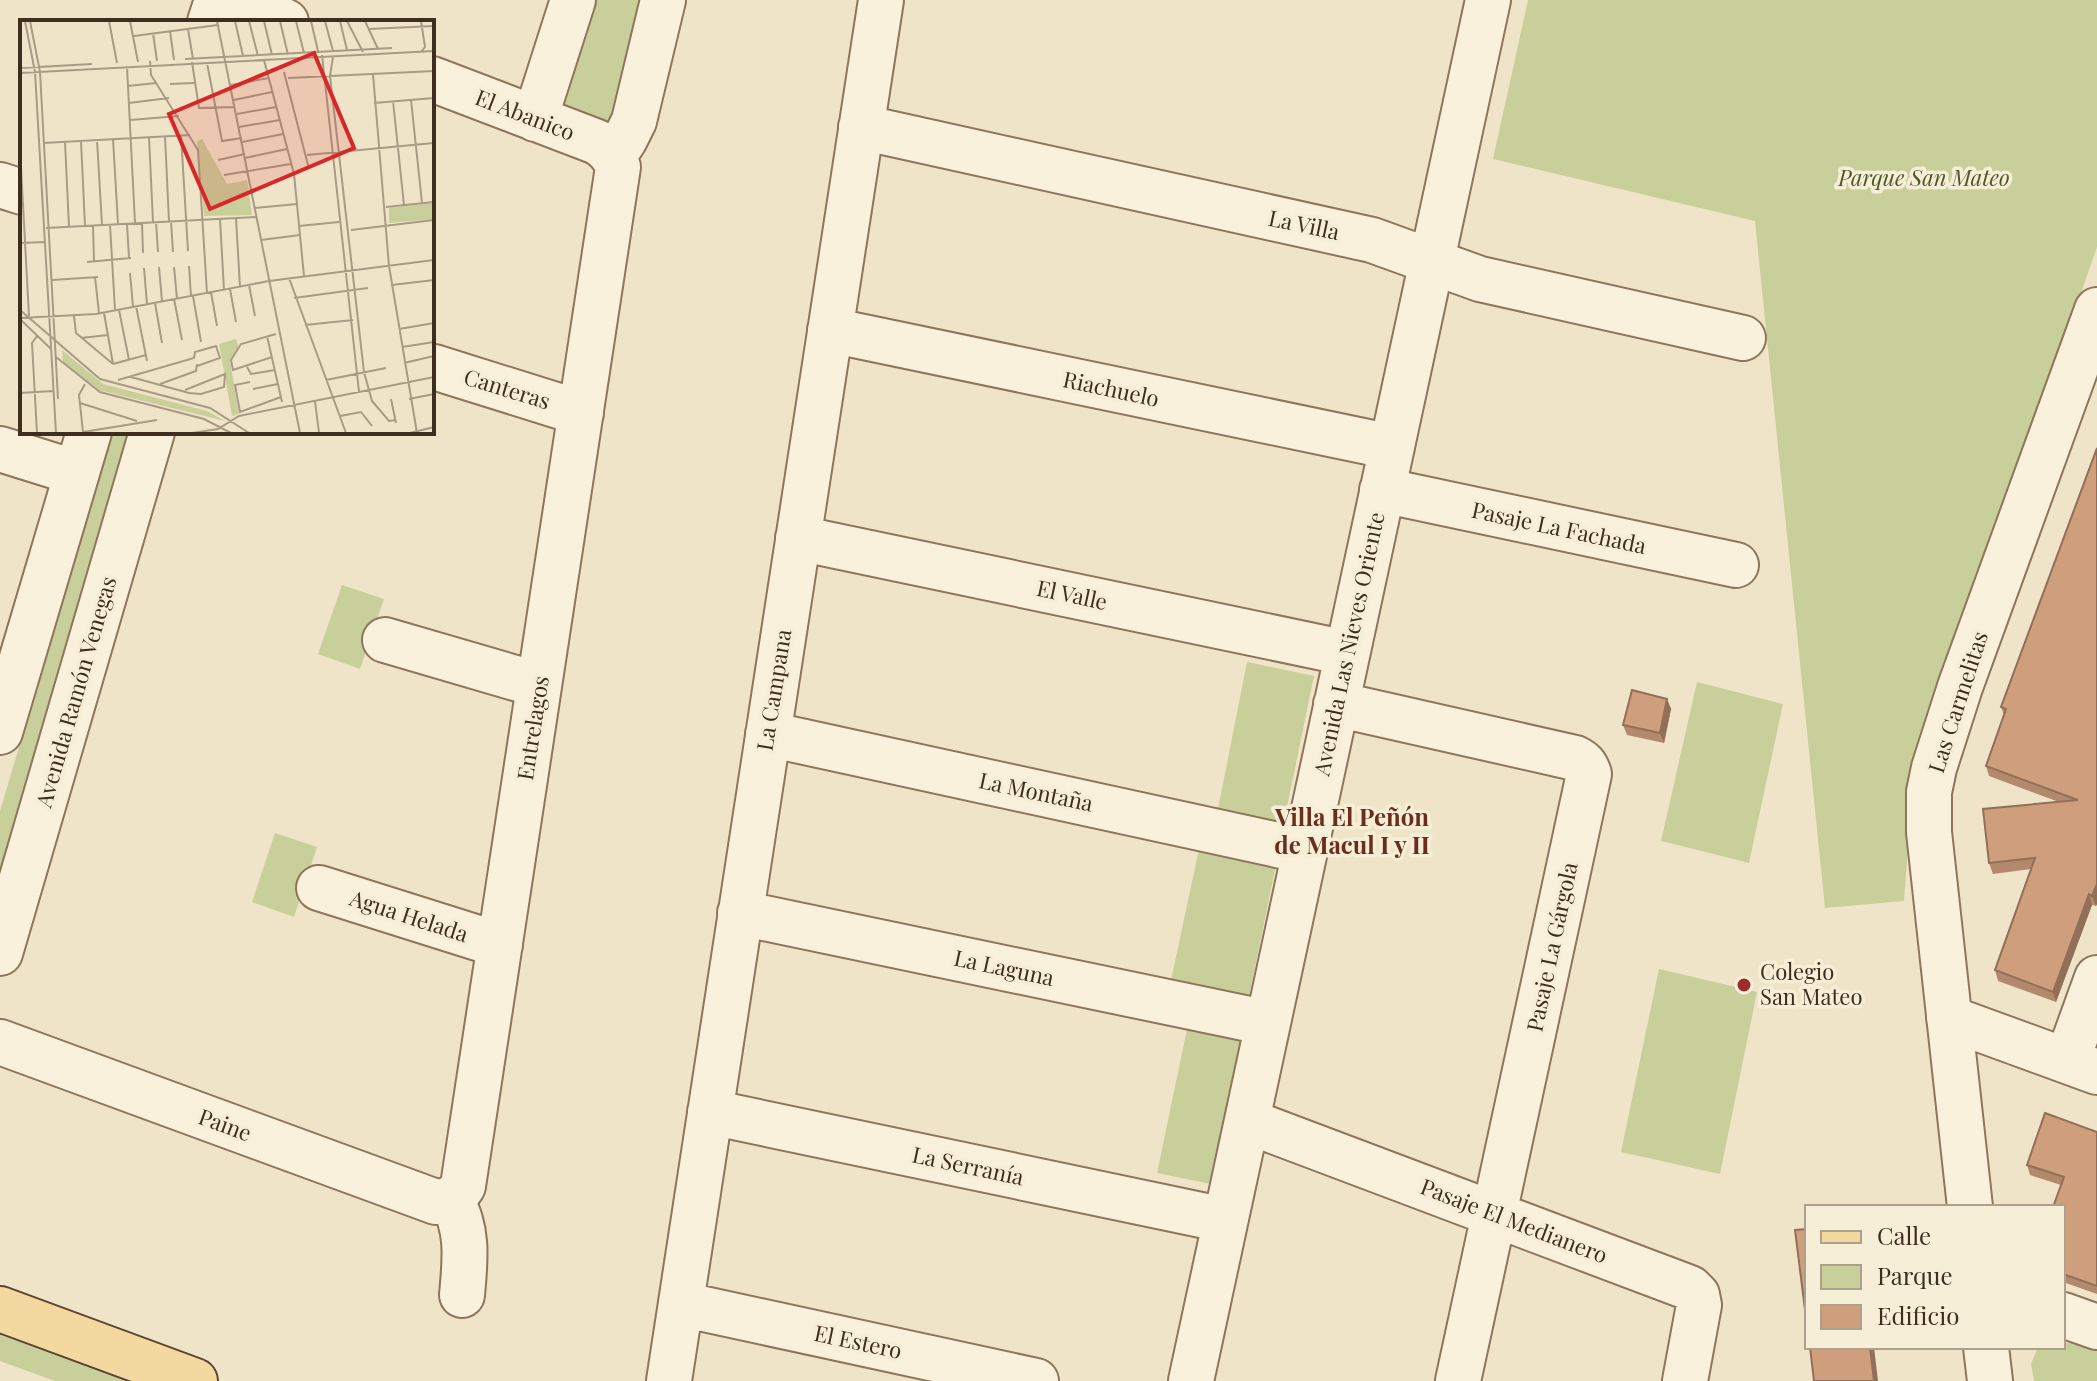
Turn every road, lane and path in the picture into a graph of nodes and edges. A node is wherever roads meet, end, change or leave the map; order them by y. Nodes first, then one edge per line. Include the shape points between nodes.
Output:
1 (217, 0) edge
2 (573, 0) edge
3 (663, 0) edge
4 (881, 0) edge
5 (1488, 0) edge
6 (211, 20) edge
7 (434, 80) edge
8 (535, 119) junction
9 (861, 127) junction
10 (614, 156) junction
11 (0, 185) edge
12 (20, 191) edge
13 (1432, 262) junction
14 (2097, 310) edge
15 (830, 330) junction
16 (1743, 338) dead end
17 (434, 367) edge
18 (581, 413) junction
19 (88, 434) edge
20 (151, 434) edge
21 (1392, 447) junction
22 (0, 449) edge
23 (77, 473) junction
24 (1382, 490) junction
25 (798, 538) junction
26 (1736, 565) dead end
27 (385, 640) dead end
28 (1347, 653) junction
29 (539, 685) junction
30 (1336, 704) junction
31 (0, 732) edge
32 (768, 734) junction
33 (1305, 851) junction
34 (319, 888) dead end
35 (740, 913) junction
36 (500, 945) junction
37 (0, 953) edge
38 (2097, 978) edge
39 (1949, 1018) junction
40 (1268, 1023) junction
41 (0, 1042) edge
42 (2082, 1066) edge
43 (710, 1112) junction
44 (1247, 1121) junction
45 (451, 1199) junction
46 (1970, 1205) edge
47 (1494, 1214) junction
48 (1225, 1220) junction
49 (462, 1295) dead end
50 (681, 1304) junction
51 (0, 1309) edge
52 (2065, 1316) edge
53 (2097, 1327) edge
54 (1986, 1349) edge
55 (195, 1381) edge
56 (669, 1381) edge
57 (1036, 1381) edge
58 (1191, 1381) edge
59 (1458, 1381) edge
60 (1685, 1381) edge
61 (1990, 1381) edge

1 - 6 street
2 - 8 street
3 - 10 street via 634,121
4 - 9 street, La Campana
5 - 13 street, Avenida Las Nieves Oriente
7 - 8 street, El Abanico
8 - 10 street, El Abanico via 597,142
9 - 13 street, La Villa via 1372,240
9 - 15 street, La Campana
10 - 18 street, Entrelagos via 617,178
11 - 12 street
13 - 16 street, La Villa via 1480,279
13 - 21 street, Avenida Las Nieves Oriente
14 - 39 street, Las Carmelitas via 1934,768 1929,832
15 - 21 street, Riachuelo
15 - 25 street, La Campana
17 - 18 street, Canteras
18 - 29 street, Entrelagos
19 - 23 street
20 - 37 street, Avenida Ramón Venegas
21 - 24 street, Avenida Las Nieves Oriente
22 - 23 street
23 - 31 street
24 - 26 street, Pasaje La Fachada
24 - 28 street, Avenida Las Nieves Oriente
25 - 28 street, El Valle
25 - 32 street, La Campana
27 - 29 street
28 - 30 street, Avenida Las Nieves Oriente
29 - 36 street, Entrelagos
30 - 33 street, Avenida Las Nieves Oriente
30 - 47 street, Pasaje La Gárgola via 1575,758 1587,766 1588,782
32 - 33 street, La Montaña
32 - 35 street, La Campana
33 - 40 street, Avenida Las Nieves Oriente
34 - 36 street, Agua Helada
35 - 40 street, La Laguna
35 - 43 street, La Campana
36 - 45 street, Entrelagos via 463,1186
38 - 42 street
39 - 42 street
39 - 46 street, Las Carmelitas
40 - 44 street, Avenida Las Nieves Oriente
41 - 45 street, Paine via 436,1202
43 - 48 street, La Serranía
43 - 50 street, La Campana
44 - 47 street, Pasaje El Medianero
44 - 48 street, Avenida Las Nieves Oriente
45 - 49 street via 465,1238
47 - 59 street, Pasaje La Gárgola
47 - 60 street, Pasaje El Medianero via 1690,1288 1699,1305
48 - 58 street, Avenida Las Nieves Oriente
50 - 56 street, La Campana
50 - 57 street, El Estero
51 - 55 main road
52 - 53 street
54 - 61 street

